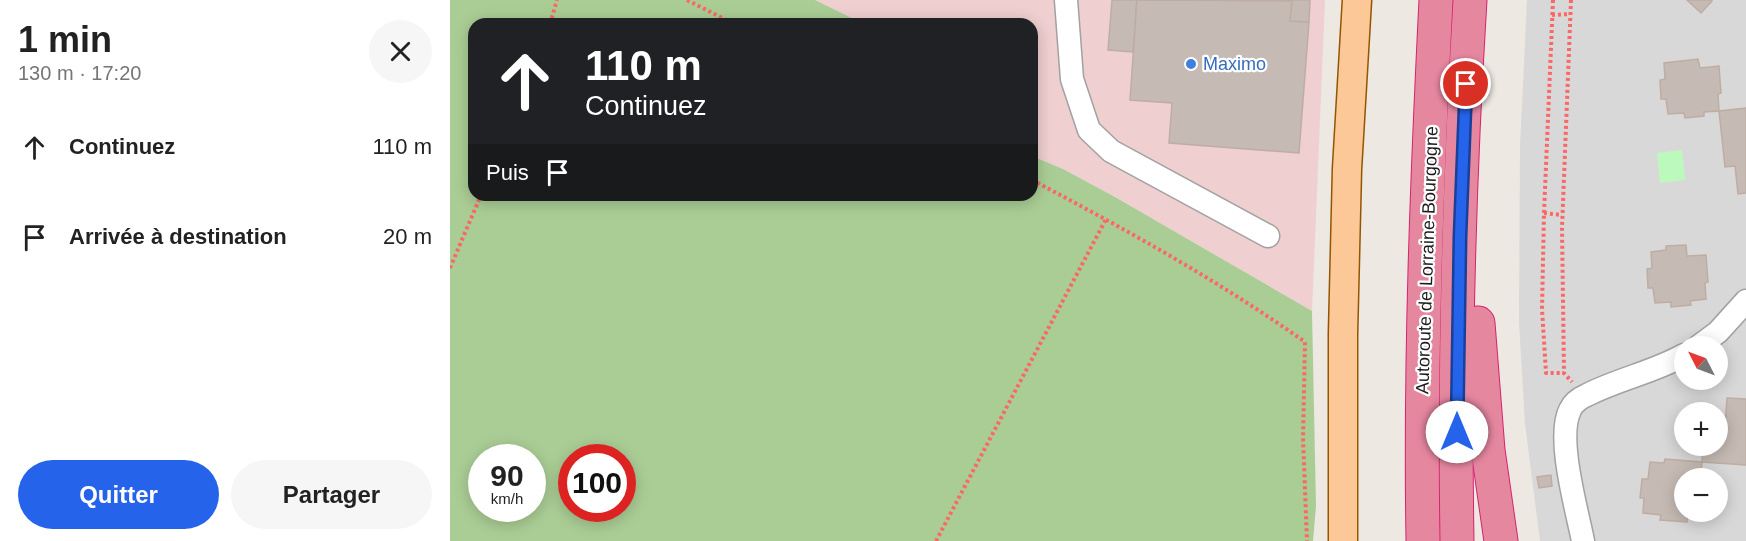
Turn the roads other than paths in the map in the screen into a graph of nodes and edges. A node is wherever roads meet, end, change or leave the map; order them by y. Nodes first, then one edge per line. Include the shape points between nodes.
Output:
1 (1066, 0) edge
2 (1357, 0) edge
3 (1436, 0) edge
4 (1470, 0) edge
5 (1464, 128) junction
6 (1268, 237) dead end
7 (1746, 301) edge
8 (1713, 336) edge
9 (1674, 360) edge
10 (1422, 485) junction
11 (1343, 541) edge
12 (1412, 541) edge
13 (1423, 541) edge
14 (1457, 541) edge
15 (1501, 541) edge
16 (1583, 541) edge

1 - 6 street via 1072,79 1089,130 1111,151
2 - 11 main road via 1347,169
3 - 10 highway, Autoroute de Lorraine-Bourgogne via 1427,206
4 - 5 highway, Autoroute de Lorraine-Bourgogne
5 - 14 highway
5 - 15 highway via 1477,186 1480,375
7 - 8 street
9 - 16 street via 1578,400 1566,421 1569,470
10 - 12 highway
10 - 13 highway

